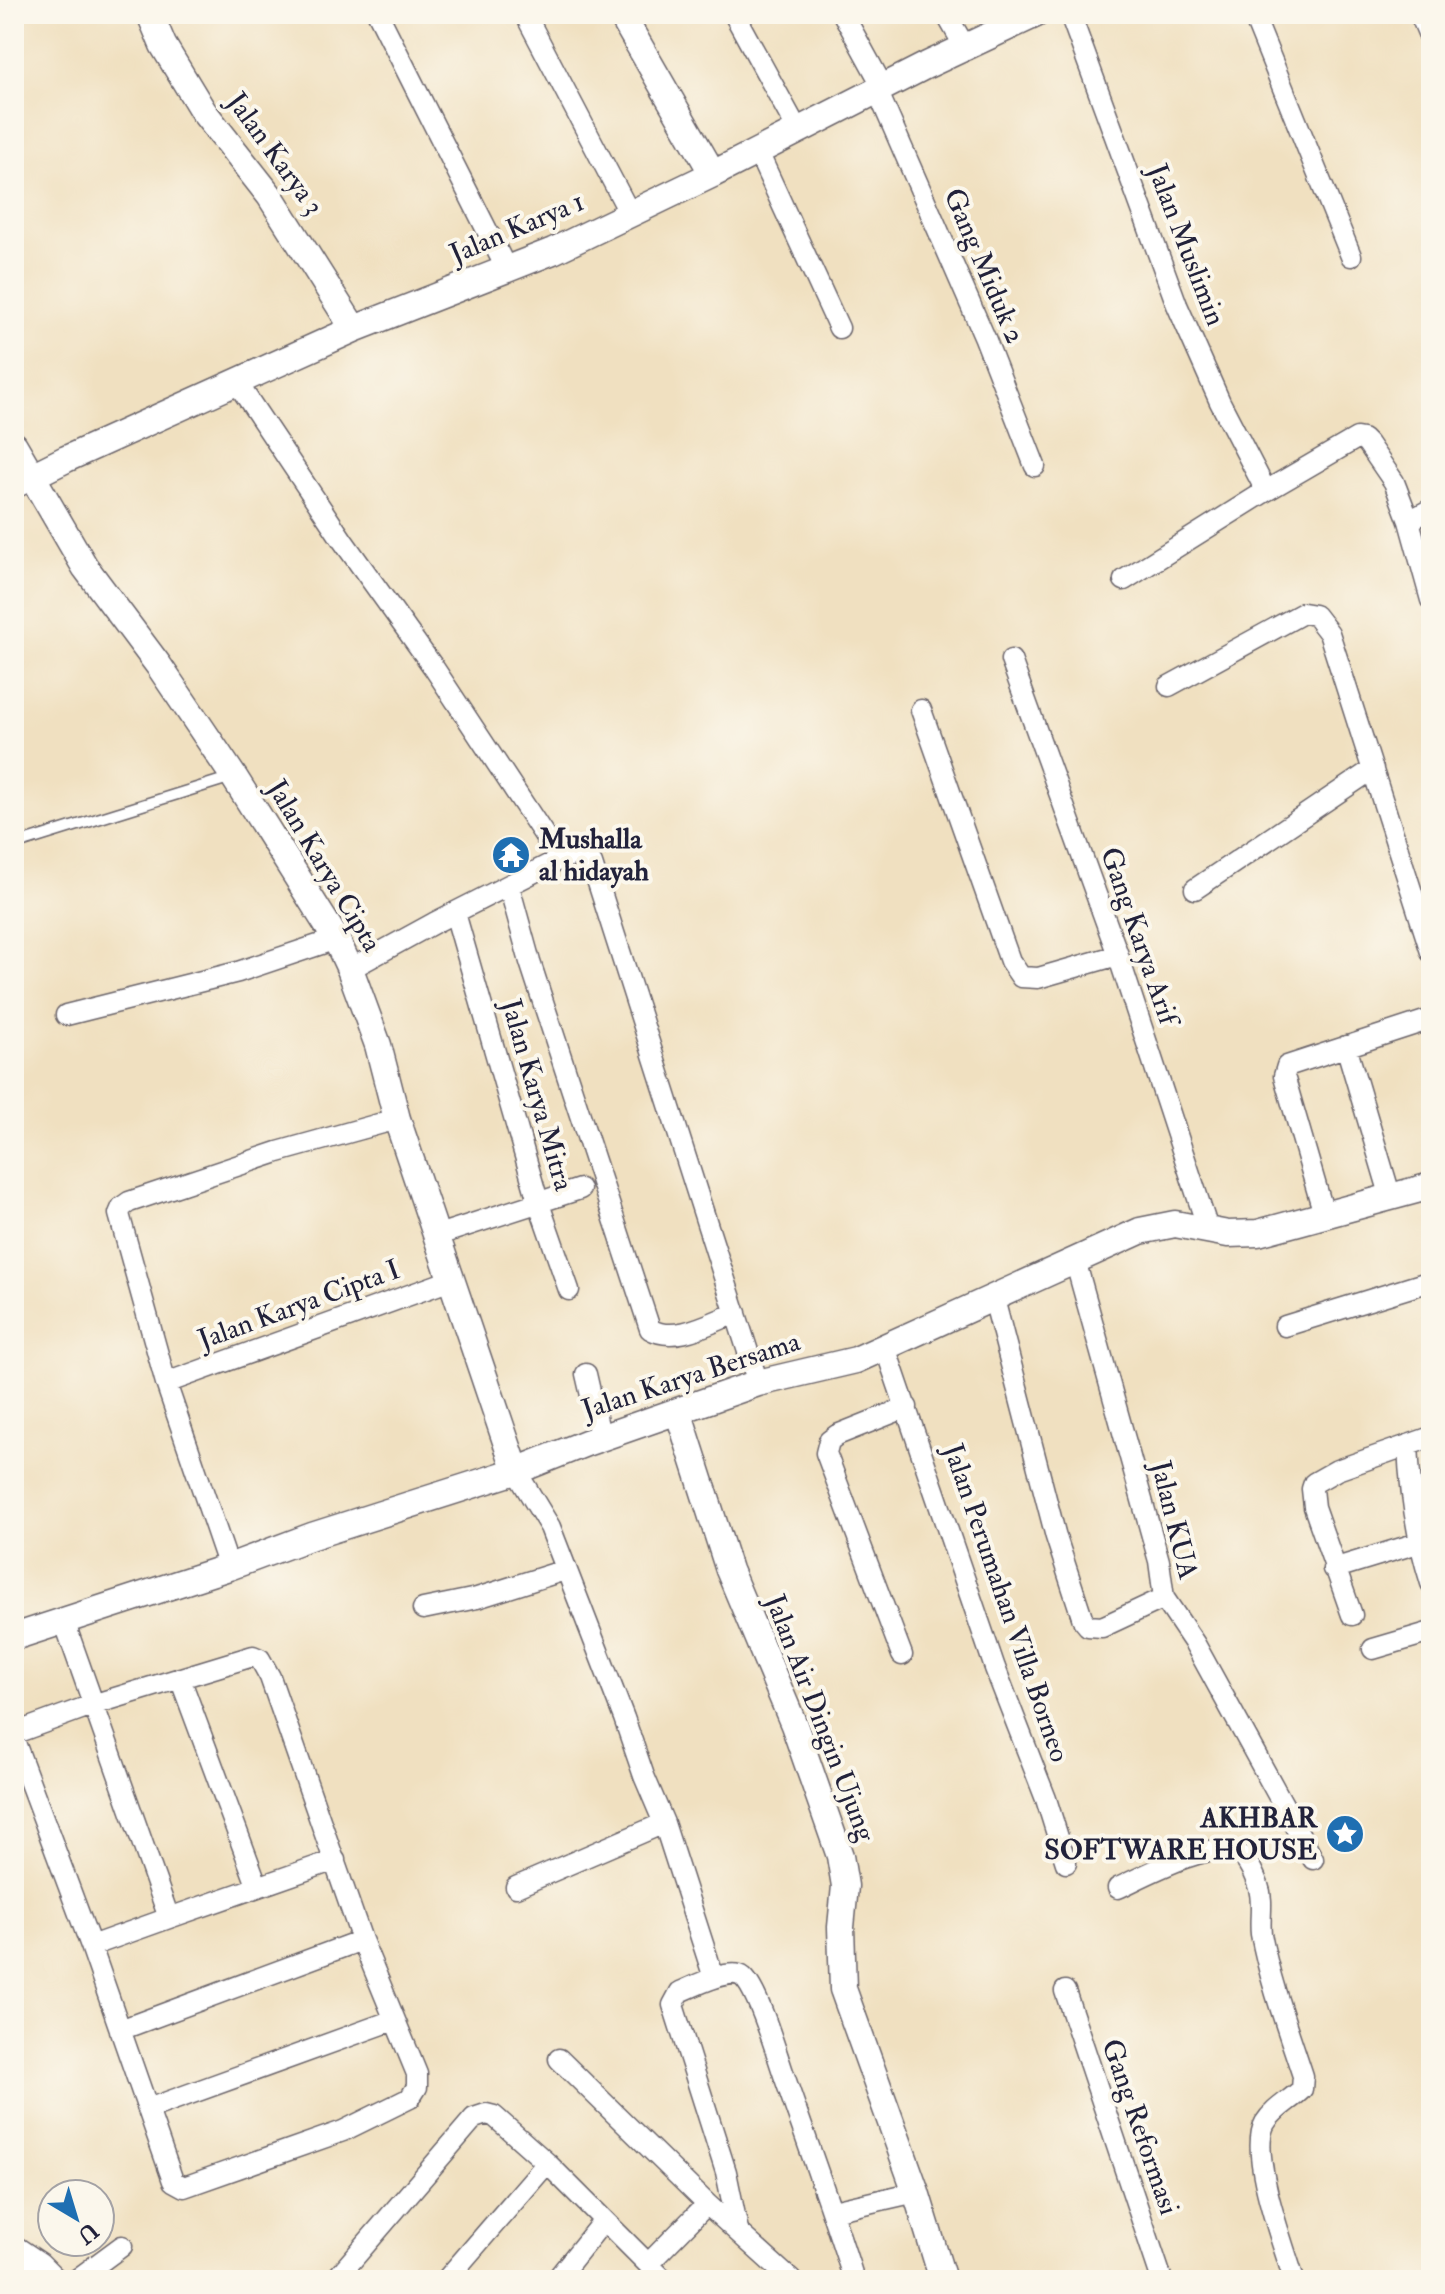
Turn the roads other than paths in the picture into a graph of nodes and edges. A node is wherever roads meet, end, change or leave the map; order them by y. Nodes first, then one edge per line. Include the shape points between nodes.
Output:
1 (150, 14) edge
2 (378, 14) edge
3 (525, 14) edge
4 (621, 14) edge
5 (734, 14) edge
6 (843, 14) edge
7 (946, 14) edge
8 (1036, 14) edge
9 (1070, 14) edge
10 (1253, 14) edge
11 (1420, 14) edge
12 (1431, 40) edge
13 (965, 47) junction
14 (880, 88) junction
15 (797, 129) junction
16 (757, 150) junction
17 (713, 174) junction
18 (630, 214) junction
19 (1351, 256) dead end
20 (506, 268) junction
21 (839, 328) dead end
22 (354, 329) junction
23 (236, 381) junction
24 (14, 445) edge
25 (1035, 466) dead end
26 (23, 480) edge
27 (1266, 491) junction
28 (1431, 509) edge
29 (1409, 521) junction
30 (1124, 580) dead end
31 (1431, 600) edge
32 (1011, 660) dead end
33 (1169, 686) dead end
34 (921, 710) dead end
35 (1373, 769) junction
36 (234, 777) junction
37 (14, 845) edge
38 (560, 859) junction
39 (509, 886) junction
40 (1195, 889) dead end
41 (455, 913) junction
42 (336, 939) junction
43 (1429, 939) edge
44 (1118, 955) junction
45 (350, 969) junction
46 (66, 1015) dead end
47 (1431, 1019) edge
48 (1346, 1046) junction
49 (397, 1119) junction
50 (1431, 1186) edge
51 (580, 1189) dead end
52 (1391, 1198) junction
53 (538, 1201) junction
54 (1324, 1214) junction
55 (1209, 1232) junction
56 (435, 1236) junction
57 (1075, 1260) junction
58 (451, 1280) junction
59 (1431, 1281) edge
60 (569, 1290) dead end
61 (994, 1299) junction
62 (736, 1313) junction
63 (1285, 1326) dead end
64 (885, 1347) junction
65 (586, 1374) dead end
66 (166, 1383) junction
67 (758, 1383) junction
68 (907, 1407) junction
69 (678, 1411) junction
70 (1431, 1437) edge
71 (601, 1439) junction
72 (1408, 1445) junction
73 (516, 1471) junction
74 (1418, 1543) junction
75 (229, 1567) junction
76 (1333, 1569) junction
77 (565, 1570) junction
78 (1431, 1583) edge
79 (1164, 1598) junction
80 (423, 1609) dead end
81 (1352, 1615) dead end
82 (64, 1621) junction
83 (1431, 1632) edge
84 (14, 1637) edge
85 (1373, 1649) dead end
86 (902, 1655) dead end
87 (180, 1678) junction
88 (92, 1705) junction
89 (14, 1739) edge
90 (664, 1823) junction
91 (1313, 1859) dead end
92 (335, 1860) junction
93 (1066, 1863) dead end
94 (257, 1885) junction
95 (516, 1887) dead end
96 (1118, 1888) dead end
97 (169, 1918) junction
98 (362, 1940) junction
99 (91, 1946) junction
100 (714, 1978) junction
101 (1065, 1991) dead end
102 (394, 2020) junction
103 (120, 2030) junction
104 (559, 2059) dead end
105 (148, 2109) junction
106 (547, 2163) junction
107 (916, 2192) junction
108 (707, 2204) junction
109 (833, 2211) junction
110 (604, 2220) junction
111 (738, 2230) junction
112 (122, 2246) dead end
113 (14, 2249) edge
114 (648, 2264) junction
115 (53, 2280) edge
116 (76, 2280) edge
117 (335, 2280) edge
118 (446, 2280) edge
119 (556, 2280) edge
120 (664, 2280) edge
121 (791, 2280) edge
122 (854, 2280) edge
123 (943, 2280) edge
124 (1162, 2280) edge
125 (1294, 2280) edge

1 - 22 street, Jalan Karya 3 via 203,111 270,196
2 - 20 street
3 - 18 street
4 - 17 street
5 - 15 street
6 - 14 street, Gang Miduk 2
7 - 13 street
8 - 13 street, Jalan Karya 1
9 - 27 street, Jalan Muslimin via 1177,305
10 - 19 street
11 - 12 street
13 - 14 street, Jalan Karya 1
14 - 15 street, Jalan Karya 1
14 - 25 street, Gang Miduk 2
15 - 16 street, Jalan Karya 1
16 - 17 street, Jalan Karya 1
16 - 21 street
17 - 18 street, Jalan Karya 1
18 - 20 street, Jalan Karya 1
20 - 22 street, Jalan Karya 1
22 - 23 street, Jalan Karya 1
23 - 26 street, Jalan Karya 1
23 - 38 street
24 - 26 street, Jalan Karya Cipta
26 - 36 street, Jalan Karya Cipta
27 - 29 street via 1352,439 1363,439 1394,482
27 - 30 street
28 - 29 street
29 - 31 street
32 - 44 street, Gang Karya Arif
33 - 35 street via 1303,613 1315,615 1329,633
34 - 44 street via 1010,961 1021,977 1038,978
35 - 40 street
35 - 43 street
36 - 37 lane
36 - 42 street, Jalan Karya Cipta
38 - 39 street
38 - 62 street via 577,854 592,864
39 - 41 street
39 - 62 street via 650,1329 660,1335 680,1333
41 - 45 street
41 - 53 street, Jalan Karya Mitra
42 - 45 street, Jalan Karya Cipta
42 - 46 street via 238,972
44 - 55 street, Gang Karya Arif
45 - 49 street, Jalan Karya Cipta
47 - 48 street
48 - 52 street
48 - 54 street via 1290,1063 1284,1076
49 - 56 street, Jalan Karya Cipta
49 - 66 street via 278,1152 122,1207 119,1214
50 - 52 street, Jalan Karya Bersama
51 - 53 street
52 - 54 street, Jalan Karya Bersama
53 - 56 street
53 - 60 street, Jalan Karya Mitra
54 - 55 street, Jalan Karya Bersama via 1258,1233
55 - 57 street, Jalan Karya Bersama via 1175,1224 1140,1231
56 - 58 street, Jalan Karya Cipta
57 - 61 street, Jalan Karya Bersama
57 - 79 street, Jalan KUA via 1159,1561
58 - 66 street, Jalan Karya Cipta I
58 - 73 street, Jalan Karya Cipta
59 - 63 street
61 - 64 street, Jalan Karya Bersama
61 - 79 street via 1083,1620 1102,1627
62 - 67 street
64 - 67 street, Jalan Karya Bersama via 856,1360
64 - 68 street, Jalan Perumahan Villa Borneo
65 - 71 street
66 - 75 street
67 - 69 street, Jalan Karya Bersama
68 - 86 street via 837,1435 826,1453
68 - 93 street, Jalan Perumahan Villa Borneo
69 - 71 street, Jalan Karya Bersama
69 - 107 street, Jalan Air Dingin Ujung via 729,1570 794,1725 840,1856 845,1886 843,1989
70 - 72 street
71 - 73 street, Jalan Karya Bersama
72 - 74 street
72 - 76 street via 1314,1483 1314,1507
73 - 75 street, Jalan Karya Bersama
73 - 77 street via 550,1527
74 - 76 street
74 - 78 street
75 - 82 street, Jalan Karya Bersama
76 - 81 street
77 - 80 street
77 - 90 street
79 - 91 street, Jalan KUA via 1251,1742
82 - 84 street, Jalan Karya Bersama
82 - 88 street
83 - 85 street
87 - 88 street
87 - 92 street via 253,1656 260,1659
87 - 94 street
88 - 89 street via 18,1732
88 - 97 street
89 - 99 street
90 - 95 street
90 - 100 street
92 - 94 street
92 - 98 street
94 - 97 street
96 - 125 street via 1176,1861 1231,1850 1241,1855 1259,1888 1261,1931 1273,1983 1303,2076 1302,2089 1278,2108 1259,2138 1261,2165
97 - 99 street
98 - 102 street
98 - 103 street
99 - 103 street
100 - 109 street via 737,1974 749,1986
100 - 111 street via 680,1992 673,2005 726,2172
101 - 124 street, Gang Reformasi
102 - 105 street
102 - 105 street via 417,2074 414,2092 329,2136 179,2187
103 - 105 street
104 - 108 street
106 - 110 street
106 - 117 street via 494,2116 478,2116
106 - 118 street
107 - 109 street
107 - 123 street, Jalan Air Dingin Ujung
108 - 111 street
108 - 114 street
109 - 122 street
110 - 114 street
110 - 119 street
111 - 121 street
112 - 116 street
113 - 115 street
114 - 120 street

